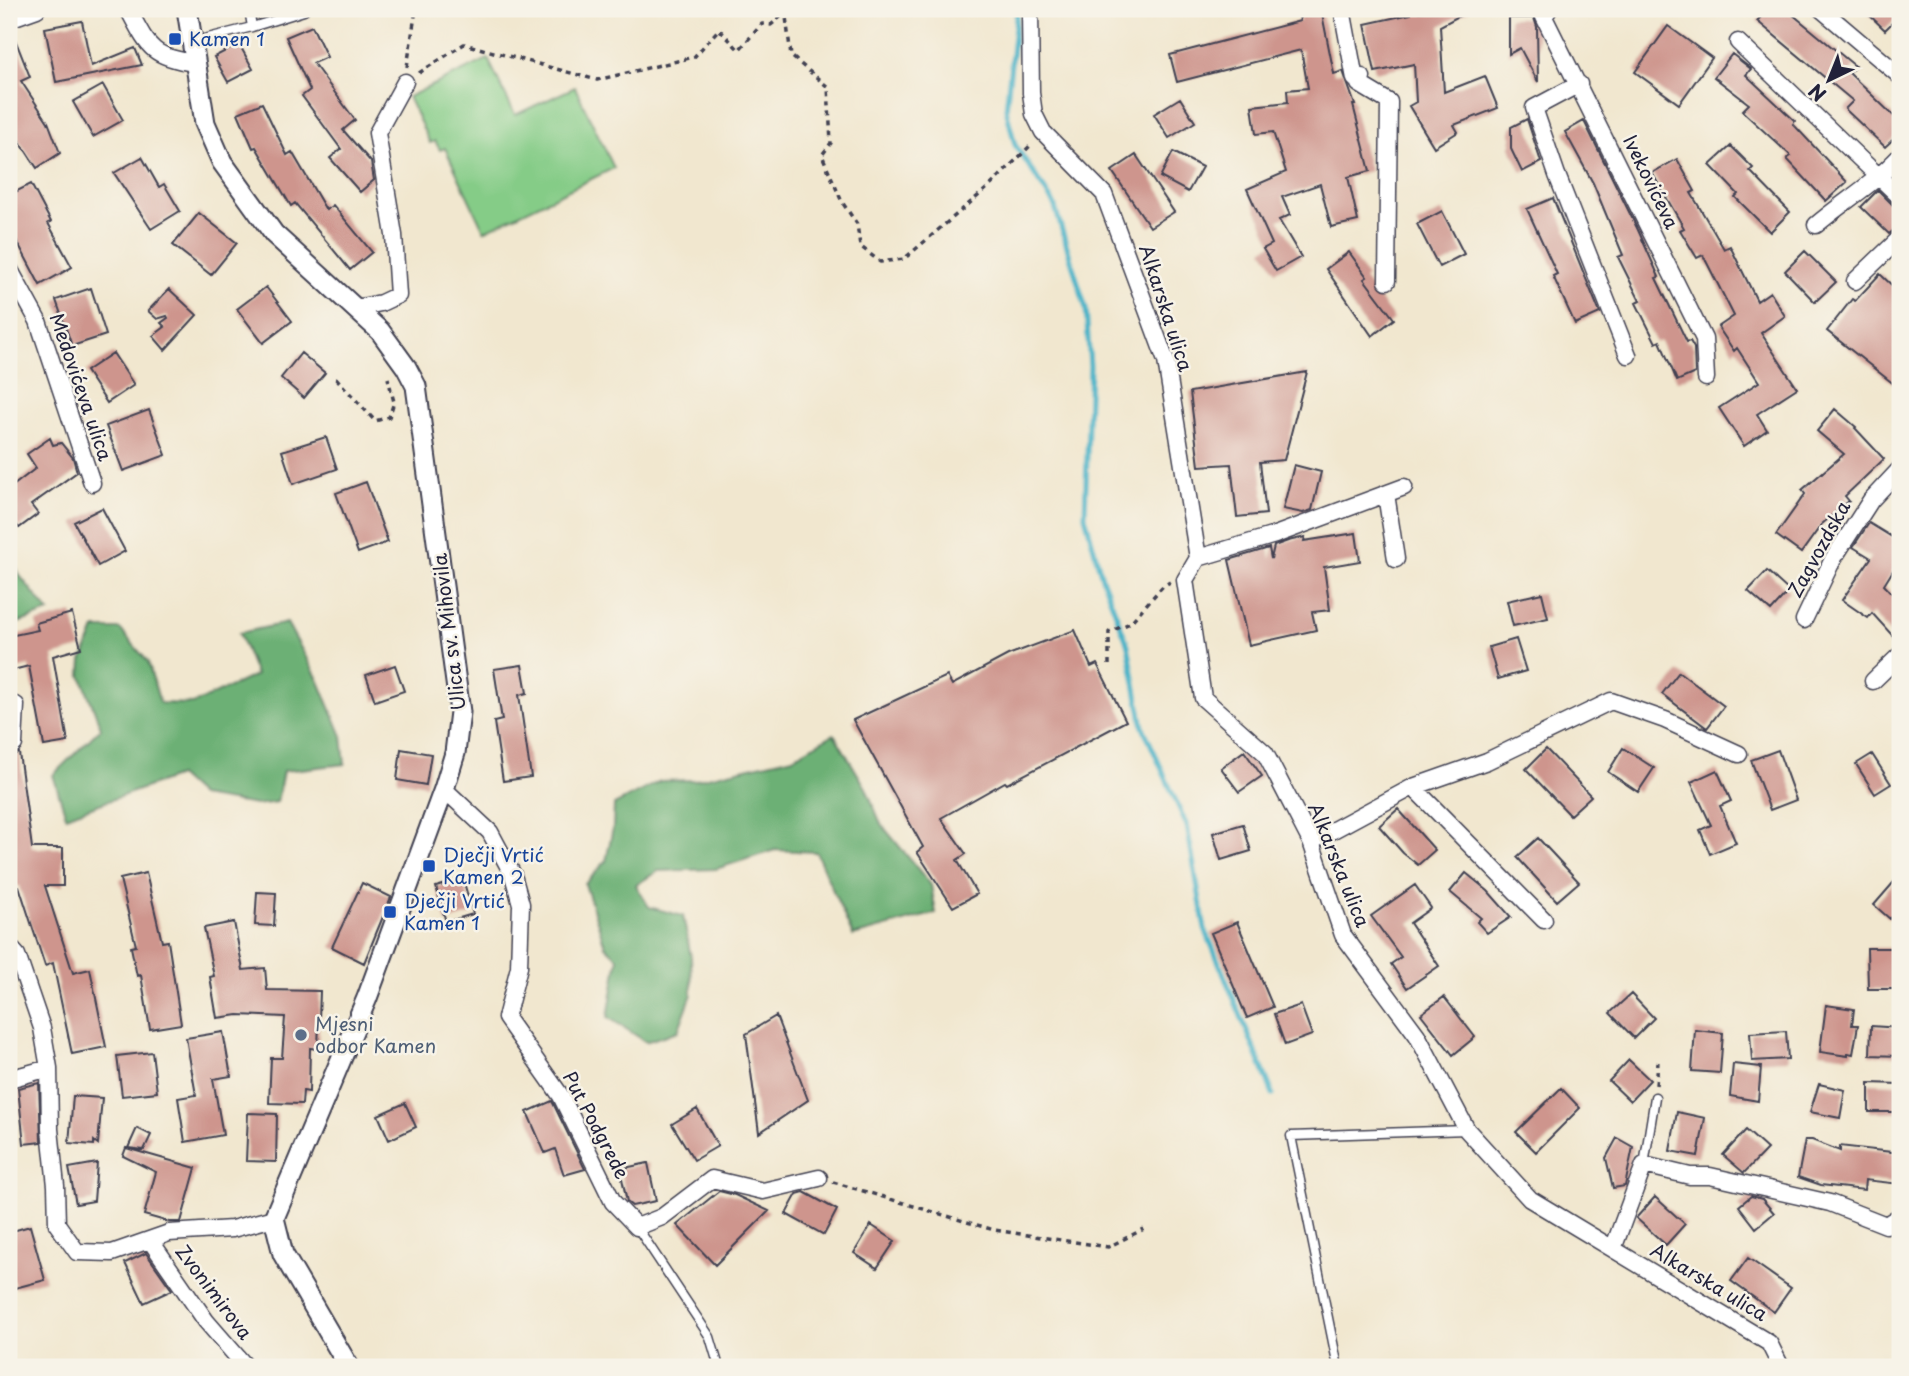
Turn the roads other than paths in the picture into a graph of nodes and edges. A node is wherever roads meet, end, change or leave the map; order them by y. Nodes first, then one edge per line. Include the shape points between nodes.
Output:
1 (37, 9) edge
2 (128, 9) edge
3 (187, 9) edge
4 (248, 9) edge
5 (1030, 9) edge
6 (1342, 9) edge
7 (1549, 9) edge
8 (1821, 9) edge
9 (304, 11) dead end
10 (9, 19) edge
11 (252, 27) junction
12 (192, 42) junction
13 (1738, 42) dead end
14 (195, 62) junction
15 (1900, 76) edge
16 (405, 82) road end
17 (1579, 84) junction
18 (1900, 156) edge
19 (1880, 178) junction
20 (1900, 197) edge
21 (1816, 225) dead end
22 (1900, 238) edge
23 (9, 268) edge
24 (1387, 281) dead end
25 (1854, 281) dead end
26 (356, 308) junction
27 (1628, 355) dead end
28 (1706, 378) dead end
29 (1900, 469) edge
30 (92, 484) dead end
31 (1404, 486) dead end
32 (1386, 494) junction
33 (1396, 559) dead end
34 (1194, 564) junction
35 (1804, 620) dead end
36 (1900, 655) edge
37 (1872, 681) dead end
38 (16, 705) dead end
39 (9, 746) edge
40 (1739, 754) dead end
41 (1413, 787) junction
42 (444, 789) junction
43 (1311, 842) junction
44 (1545, 920) dead end
45 (9, 946) edge
46 (48, 1068) junction
47 (9, 1079) edge
48 (1656, 1097) road end
49 (1467, 1130) junction
50 (1644, 1166) junction
51 (819, 1178) road end
52 (1900, 1216) edge
53 (274, 1218) junction
54 (637, 1227) junction
55 (150, 1240) junction
56 (1613, 1249) junction
57 (246, 1367) edge
58 (349, 1367) edge
59 (719, 1367) edge
60 (1338, 1367) edge
61 (1781, 1367) edge

1 - 10 street
2 - 14 street via 148,46 174,60
3 - 12 street, Ulica sv. Mihovila
4 - 11 lane
5 - 34 street, Alkarska ulica via 1034,114 1044,132 1104,194 1166,361
6 - 24 street via 1355,79 1362,77 1359,84 1389,102
7 - 17 street, Ivekovićeva via 1544,17
8 - 15 street
9 - 11 lane
11 - 12 lane
12 - 14 street, Ulica sv. Mihovila
13 - 19 street
14 - 26 street, Ulica sv. Mihovila via 205,123 222,162 274,234
16 - 26 street via 377,133 394,235 398,295
17 - 27 street via 1534,108
17 - 28 street, Ivekovićeva via 1704,339
18 - 19 street
19 - 20 street
19 - 21 street
22 - 25 street
23 - 30 street, Medovićeva ulica via 37,321
26 - 42 street, Ulica sv. Mihovila via 394,349 416,386 460,712
29 - 35 street, Zagvozdska via 1871,500 1841,547
31 - 32 street
32 - 33 street
32 - 34 street
34 - 43 street, Alkarska ulica via 1185,580 1203,698 1265,753
36 - 37 street
38 - 39 street via 14,744
40 - 41 street via 1611,701 1487,761
41 - 43 street
41 - 44 street
42 - 53 street, Ulica sv. Mihovila via 367,998
42 - 54 street, Put Podgrede via 490,832 513,875 521,904 519,967 506,1018 561,1096 613,1202
43 - 49 street, Alkarska ulica via 1343,935 1417,1035
45 - 46 street, Zvonimirova via 17,955 42,1028
46 - 47 street
46 - 55 street, Zvonimirova via 57,1224 77,1252 112,1253
48 - 50 lane
49 - 56 street, Alkarska ulica via 1530,1199
49 - 60 lane via 1291,1136
50 - 52 street via 1830,1203 1886,1225
50 - 56 street
51 - 54 street via 763,1191 712,1179 662,1217
53 - 55 street, Zvonimirova via 232,1229 169,1233
53 - 58 street via 283,1254
54 - 59 lane via 710,1337
55 - 57 street, Zvonimirova via 206,1321
56 - 61 street, Alkarska ulica via 1769,1343

